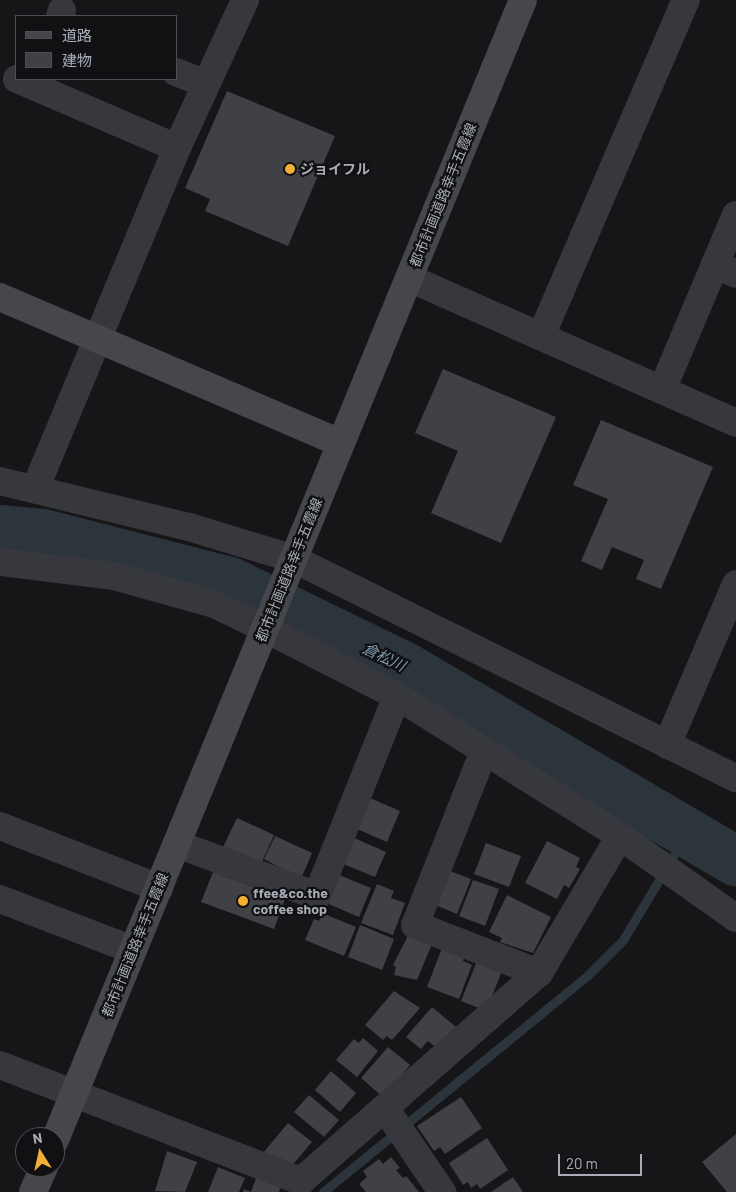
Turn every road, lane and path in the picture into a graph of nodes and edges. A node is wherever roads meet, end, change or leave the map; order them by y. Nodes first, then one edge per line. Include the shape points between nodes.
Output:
1 (245, 0) edge
2 (523, 0) edge
3 (686, 0) edge
4 (0, 72) edge
5 (178, 73) edge
6 (15, 77) edge
7 (23, 80) edge
8 (206, 84) junction
9 (177, 148) junction
10 (736, 215) edge
11 (726, 269) edge
12 (409, 278) junction
13 (0, 298) edge
14 (541, 336) junction
15 (96, 339) junction
16 (662, 390) junction
17 (736, 423) edge
18 (340, 443) junction
19 (0, 481) edge
20 (35, 489) junction
21 (0, 562) edge
22 (291, 566) junction
23 (736, 584) edge
24 (268, 623) junction
25 (397, 696) junction
26 (667, 745) junction
27 (484, 751) junction
28 (736, 778) edge
29 (0, 826) edge
30 (620, 836) junction
31 (177, 844) junction
32 (158, 888) junction
33 (0, 899) edge
34 (736, 918) edge
35 (133, 950) junction
36 (539, 973) junction
37 (0, 1066) edge
38 (74, 1093) junction
39 (384, 1108) junction
40 (60, 1127) edge
41 (40, 1177) edge
42 (33, 1192) edge
43 (442, 1192) edge

1 - 8 street
2 - 12 street, 都市計画道路幸手五霞線
3 - 14 street
4 - 6 street
5 - 8 street
7 - 9 street
8 - 9 street
9 - 15 street
10 - 11 street
11 - 16 street
12 - 14 street
12 - 18 street, 都市計画道路幸手五霞線
13 - 15 street
14 - 16 street
15 - 18 street
15 - 20 street
16 - 17 street
18 - 22 street, 都市計画道路幸手五霞線
19 - 20 street
20 - 22 street via 189,527
21 - 24 street via 114,576
22 - 24 street, 都市計画道路幸手五霞線
22 - 26 street
23 - 26 street
24 - 25 street
24 - 31 street, 都市計画道路幸手五霞線
25 - 27 street
25 - 31 street via 317,896
26 - 28 street
27 - 30 street
27 - 36 street via 415,925
29 - 32 street
30 - 34 street
30 - 36 street
31 - 32 street, 都市計画道路幸手五霞線
32 - 35 street, 都市計画道路幸手五霞線
33 - 35 street
35 - 38 street, 都市計画道路幸手五霞線
36 - 39 street
37 - 38 street
38 - 39 street via 301,1181
38 - 40 street, 都市計画道路幸手五霞線
39 - 43 street
41 - 42 street

